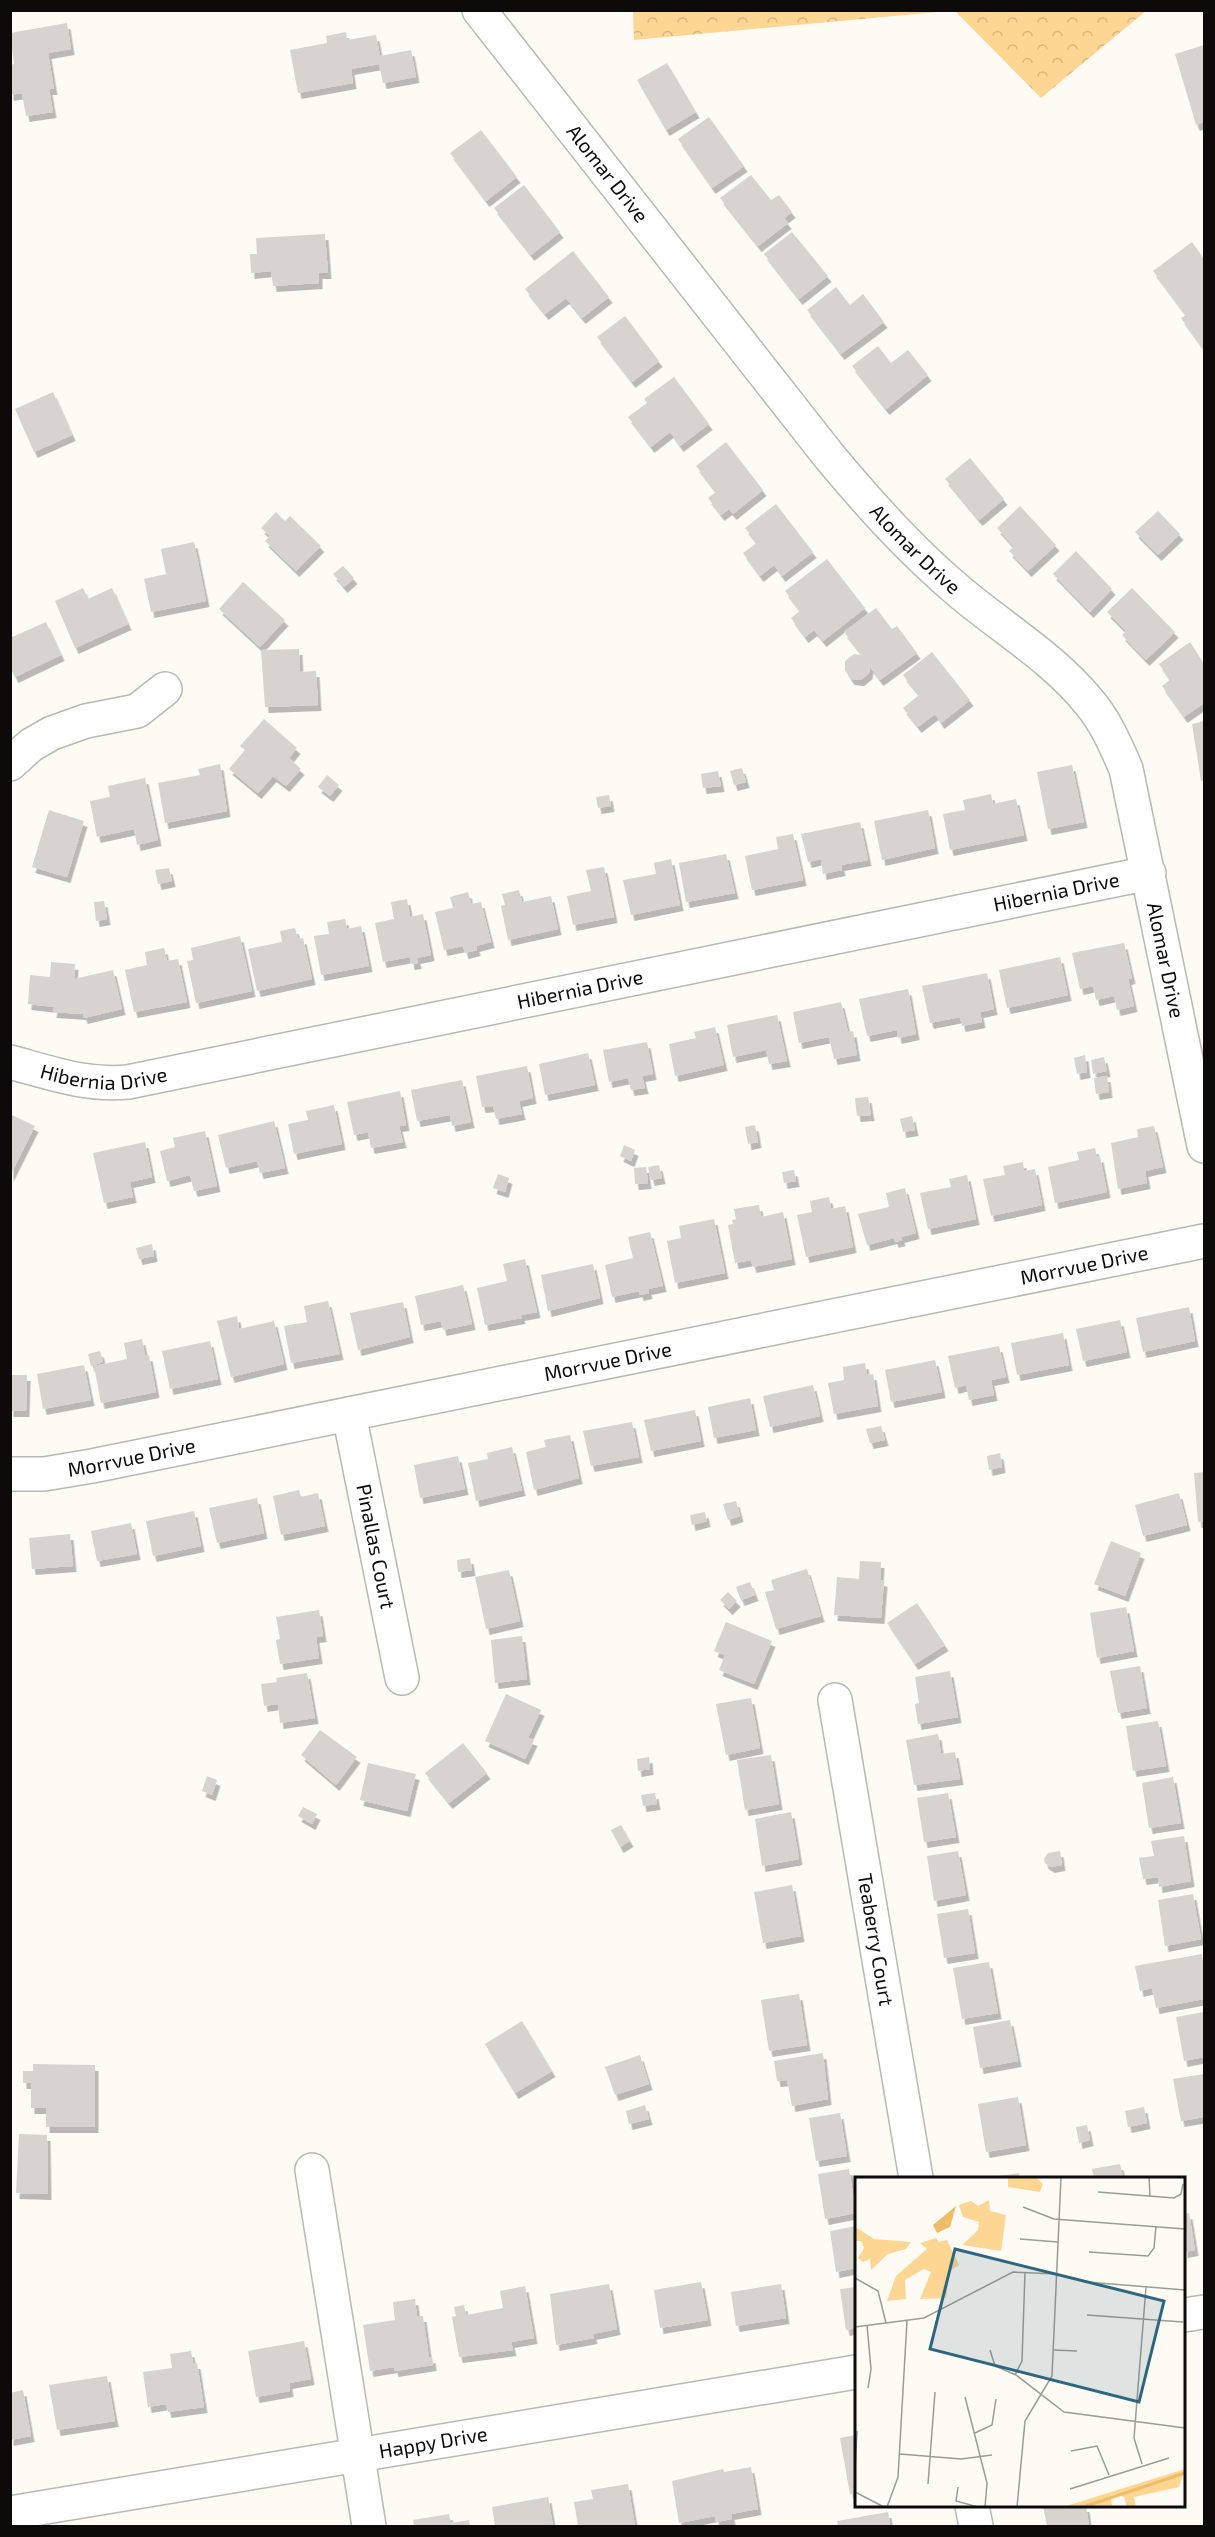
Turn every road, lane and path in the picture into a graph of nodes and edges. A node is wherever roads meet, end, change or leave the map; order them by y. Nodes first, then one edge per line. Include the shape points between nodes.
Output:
1 (479, 10) edge
2 (165, 689) dead end
3 (10, 764) edge
4 (1149, 873) junction
5 (10, 1062) edge
6 (1204, 1146) edge
7 (1204, 1241) edge
8 (349, 1414) junction
9 (10, 1474) edge
10 (402, 1678) dead end
11 (835, 1700) dead end
12 (312, 2170) dead end
13 (916, 2177) edge
14 (1204, 2312) edge
15 (1185, 2315) edge
16 (855, 2372) edge
17 (358, 2455) junction
18 (972, 2507) edge
19 (10, 2513) edge
20 (369, 2526) edge
21 (976, 2526) edge

1 - 4 street, Alomar Drive via 884,521 962,594 1055,666 1090,703 1111,735 1126,769
2 - 3 street via 137,711 86,721 52,733
4 - 5 street, Hibernia Drive via 128,1082 84,1082
4 - 6 street, Alomar Drive
7 - 8 street, Morrvue Drive
8 - 9 street, Morrvue Drive via 92,1467
8 - 10 street, Pinallas Court
11 - 13 street, Teaberry Court
12 - 17 street
14 - 15 street
16 - 17 street, Happy Drive
17 - 19 street, Happy Drive
17 - 20 street
18 - 21 street

